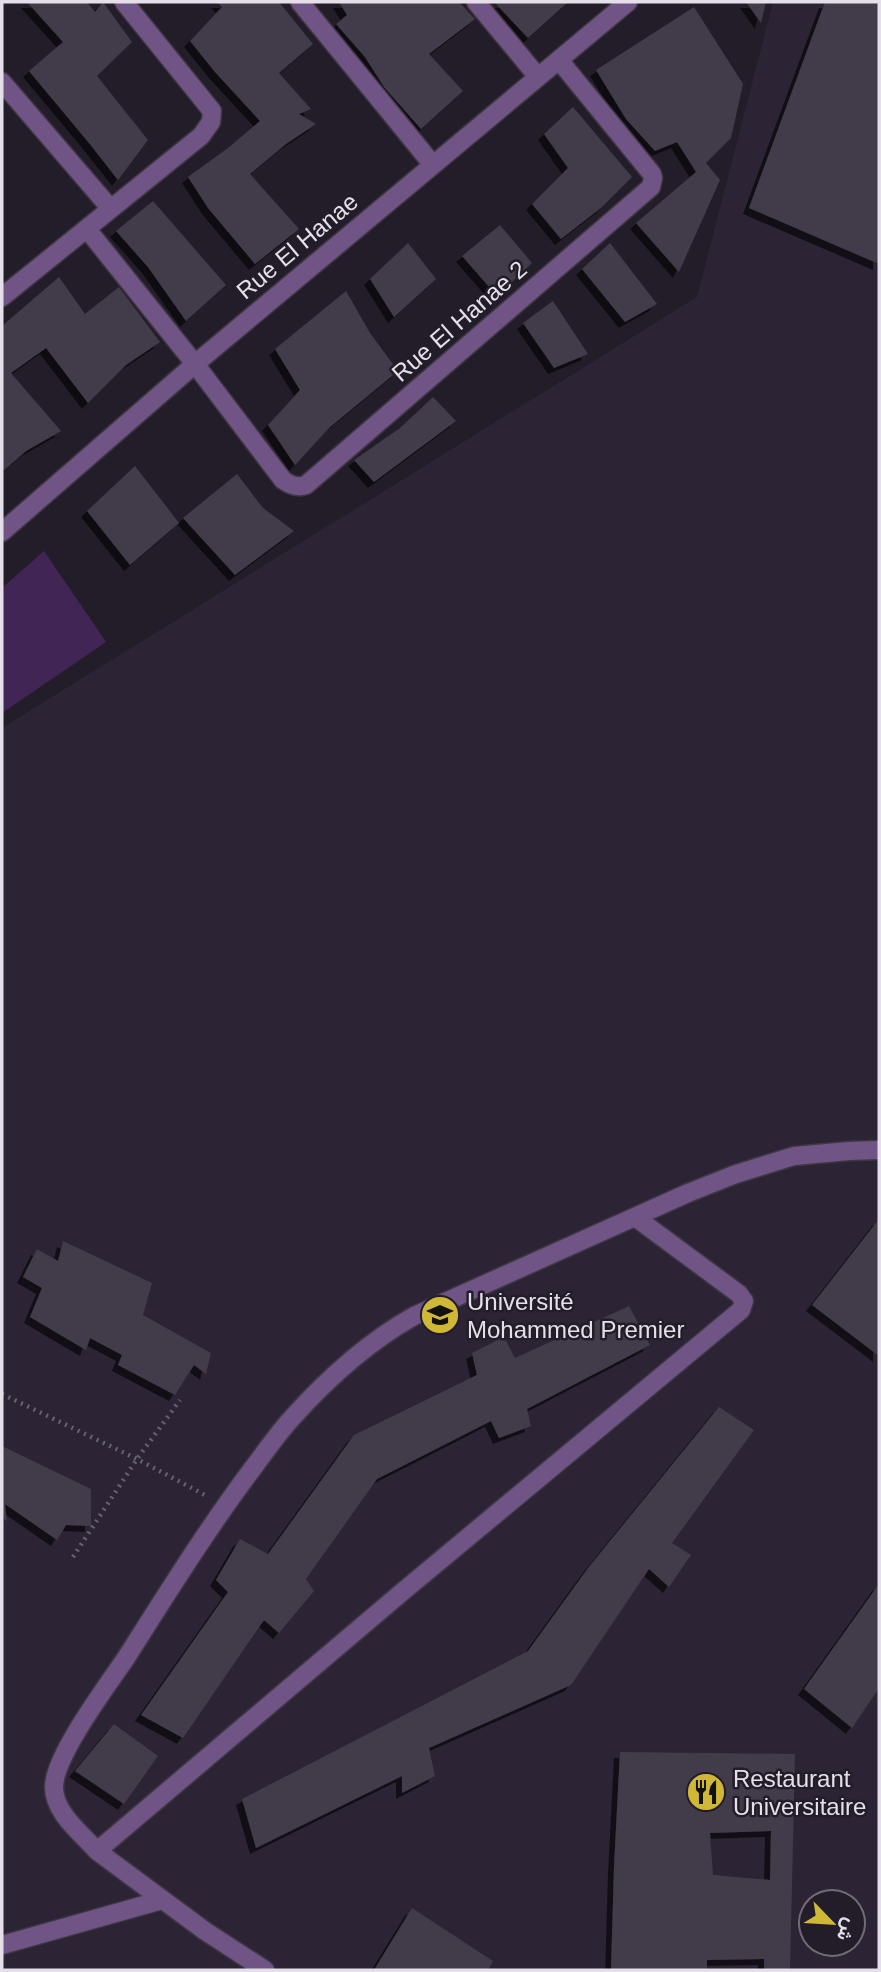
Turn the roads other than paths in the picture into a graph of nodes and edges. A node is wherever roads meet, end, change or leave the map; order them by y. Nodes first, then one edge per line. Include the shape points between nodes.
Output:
1 (124, 2) edge
2 (300, 2) edge
3 (476, 2) edge
4 (628, 2) edge
5 (559, 60) junction
6 (538, 77) junction
7 (2, 82) edge
8 (433, 164) junction
9 (110, 209) junction
10 (87, 229) junction
11 (2, 297) edge
12 (195, 364) junction
13 (2, 532) edge
14 (879, 1150) edge
15 (635, 1217) junction
16 (97, 1850) junction
17 (162, 1900) junction
18 (2, 1945) edge
19 (265, 1970) edge

1 - 9 street via 212,116 201,136
2 - 8 street
3 - 6 street
4 - 5 street, Rue El Hanae
5 - 6 street, Rue El Hanae
5 - 12 street, Rue El Hanae 2 via 652,174 651,187 306,485 283,480
6 - 8 street, Rue El Hanae
7 - 9 street
8 - 12 street, Rue El Hanae
9 - 10 street
10 - 11 street
10 - 12 street
12 - 13 street, Rue El Hanae
14 - 15 street via 794,1156 736,1174
15 - 16 street via 391,1328 316,1391 290,1420 225,1505 58,1767 54,1798
15 - 16 street via 739,1294 744,1301 741,1310
16 - 17 street
17 - 18 street
17 - 19 street

